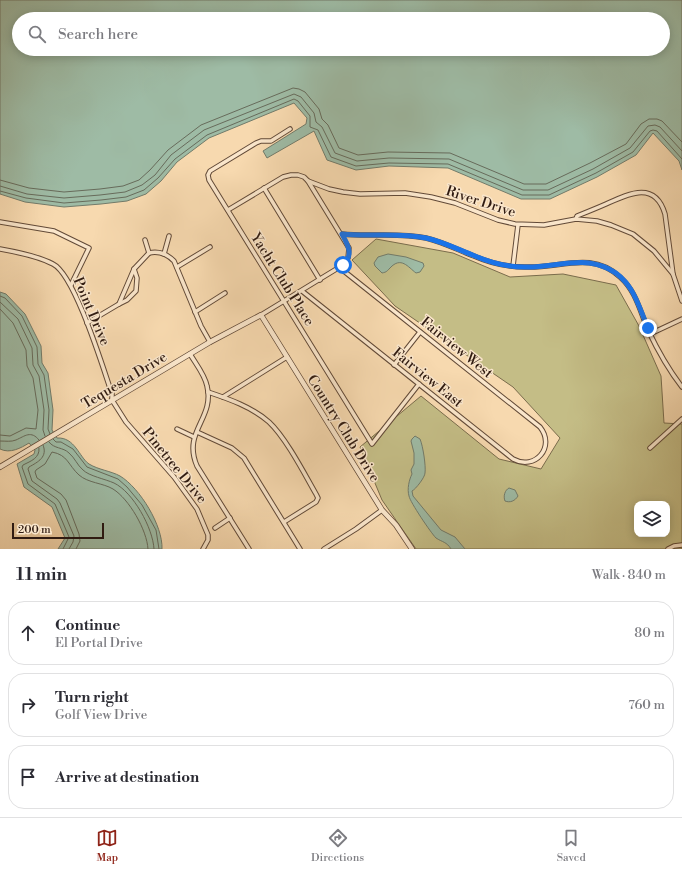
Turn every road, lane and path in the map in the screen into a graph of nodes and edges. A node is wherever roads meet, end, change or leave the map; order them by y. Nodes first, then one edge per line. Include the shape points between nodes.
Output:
1 (290, 129) dead end
2 (308, 180) junction
3 (264, 188) junction
4 (228, 210) junction
5 (576, 219) junction
6 (0, 222) edge
7 (518, 225) junction
8 (342, 234) junction
9 (169, 236) dead end
10 (145, 240) dead end
11 (210, 247) dead end
12 (0, 250) edge
13 (149, 253) junction
14 (164, 254) junction
15 (513, 266) junction
16 (177, 267) junction
17 (340, 268) junction
18 (134, 269) junction
19 (673, 274) junction
20 (320, 280) junction
21 (71, 285) junction
22 (302, 291) junction
23 (225, 294) dead end
24 (682, 301) edge
25 (284, 302) junction
26 (119, 304) junction
27 (195, 312) junction
28 (261, 315) junction
29 (682, 319) edge
30 (86, 323) junction
31 (420, 332) junction
32 (650, 334) junction
33 (210, 342) junction
34 (190, 354) junction
35 (287, 357) junction
36 (394, 365) junction
37 (419, 384) junction
38 (682, 387) edge
39 (208, 392) junction
40 (223, 396) junction
41 (112, 400) junction
42 (682, 419) edge
43 (177, 429) dead end
44 (197, 432) junction
45 (194, 437) junction
46 (650, 448) dead end
47 (543, 452) joint
48 (0, 467) edge
49 (382, 510) junction
50 (230, 518) junction
51 (284, 522) junction
52 (215, 528) dead end
53 (682, 545) edge
54 (411, 547) edge
55 (203, 549) edge
56 (249, 549) edge
57 (300, 549) edge
58 (324, 549) edge
59 (405, 549) edge
60 (668, 549) edge

1 - 4 street, Yacht Club Place via 271,141 256,143 209,173 209,180
2 - 3 street, River Drive via 296,175 283,177
2 - 7 street, River Drive via 328,189 347,193 392,192 431,196
2 - 8 street
3 - 4 street
3 - 20 street
4 - 25 street, Yacht Club Place
5 - 7 street, River Drive via 544,225
5 - 19 street, River Drive via 605,223 633,234 654,251
5 - 19 street via 577,216 628,194 642,192 652,196 662,206 665,214
6 - 21 street via 54,231 89,248
7 - 15 street
8 - 15 street via 416,236 449,245 484,260
8 - 17 street via 350,252 348,260
9 - 14 street
10 - 13 street
11 - 16 street
12 - 21 street, Point Drive via 54,264
13 - 14 street
13 - 18 street
14 - 16 street via 172,259
15 - 32 street via 545,267 586,262 610,270 626,282 633,292
16 - 27 street
17 - 20 street
17 - 31 street, Fairview West
18 - 26 street
18 - 26 street via 137,278 136,291
19 - 24 street, River Drive
20 - 22 street
21 - 30 street, Point Drive
22 - 25 street
22 - 36 street, Fairview East
23 - 27 street
25 - 28 street
25 - 37 street, Yacht Club Place via 372,444
26 - 30 street
27 - 33 street
28 - 33 street, Tequesta Drive
28 - 35 street, Country Club Drive
29 - 32 street
30 - 41 street, Point Drive
31 - 36 street
31 - 47 street, Fairview West via 540,427 546,440
32 - 38 street via 659,354
33 - 34 street, Tequesta Drive
34 - 39 street via 204,376
34 - 41 street, Tequesta Drive
35 - 40 street
35 - 49 street, Country Club Drive
36 - 37 street, Fairview East
37 - 47 street, Fairview East via 515,460 524,463 533,461
39 - 40 street
39 - 44 street via 207,409
40 - 51 street via 257,413 272,425 318,498 316,502
41 - 48 street, Tequesta Drive
41 - 55 street, Pinetree Drive via 126,422 198,509 208,535
42 - 46 street
43 - 45 street
44 - 45 street
44 - 51 street via 240,454
45 - 50 street via 193,450 197,466
49 - 54 street, Country Club Drive
49 - 58 street
50 - 52 street
50 - 56 street
51 - 57 street
53 - 60 street
54 - 59 street

